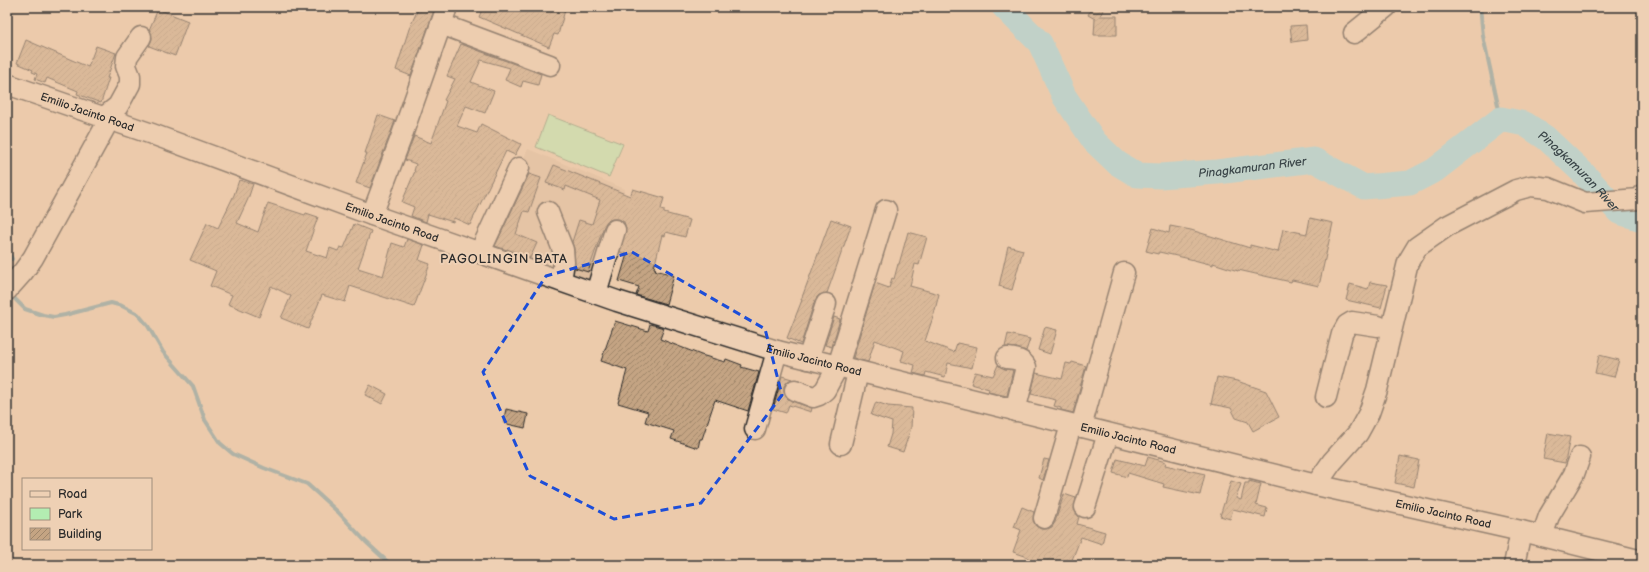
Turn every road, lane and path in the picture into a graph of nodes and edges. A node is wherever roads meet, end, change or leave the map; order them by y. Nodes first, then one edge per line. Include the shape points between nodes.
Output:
1 (1386, 7) edge
2 (444, 15) edge
3 (1354, 33) dead end
4 (141, 37) dead end
5 (550, 65) dead end
6 (7, 84) edge
7 (106, 119) junction
8 (520, 168) dead end
9 (1640, 197) edge
10 (886, 210) dead end
11 (548, 212) dead end
12 (372, 215) junction
13 (615, 230) dead end
14 (480, 252) junction
15 (1124, 273) dead end
16 (561, 281) junction
17 (7, 290) edge
18 (596, 294) junction
19 (826, 304) dead end
20 (1385, 328) junction
21 (777, 351) junction
22 (1007, 358) dead end
23 (808, 359) junction
24 (838, 366) junction
25 (858, 372) junction
26 (795, 390) dead end
27 (1326, 397) dead end
28 (1015, 411) junction
29 (1076, 426) junction
30 (755, 429) dead end
31 (1108, 434) junction
32 (842, 444) dead end
33 (1580, 457) dead end
34 (1316, 485) junction
35 (1085, 507) dead end
36 (1044, 518) dead end
37 (1521, 531) junction
38 (1542, 536) junction
39 (1642, 561) edge
40 (1514, 565) edge

1 - 3 street
2 - 5 street
2 - 12 street
4 - 7 street via 127,57 130,84 118,106
6 - 7 street, Emilio Jacinto Road
7 - 12 street, Emilio Jacinto Road
7 - 17 street via 28,265
8 - 14 street
9 - 20 street via 1585,203 1548,188 1531,186 1516,190 1447,226 1417,247 1408,262
10 - 24 street
11 - 16 street via 563,250
12 - 14 street, Emilio Jacinto Road
13 - 18 street
14 - 16 street, Emilio Jacinto Road
15 - 29 street
16 - 18 street, Emilio Jacinto Road
18 - 21 street, Emilio Jacinto Road
19 - 23 street
20 - 27 street via 1352,322 1347,325 1342,334
20 - 34 street via 1377,390 1369,413 1358,433 1332,462
21 - 23 street, Emilio Jacinto Road
21 - 30 street
22 - 28 street via 1020,360 1026,367
23 - 24 street, Emilio Jacinto Road
24 - 25 street, Emilio Jacinto Road
24 - 26 street via 825,390 819,395 813,397
25 - 28 street, Emilio Jacinto Road
25 - 32 street
28 - 29 street, Emilio Jacinto Road
29 - 31 street, Emilio Jacinto Road
29 - 36 street
31 - 34 street, Emilio Jacinto Road
31 - 35 street
33 - 38 street via 1574,474 1549,516
34 - 37 street, Emilio Jacinto Road
37 - 38 street, Emilio Jacinto Road
37 - 40 street
38 - 39 street, Emilio Jacinto Road

